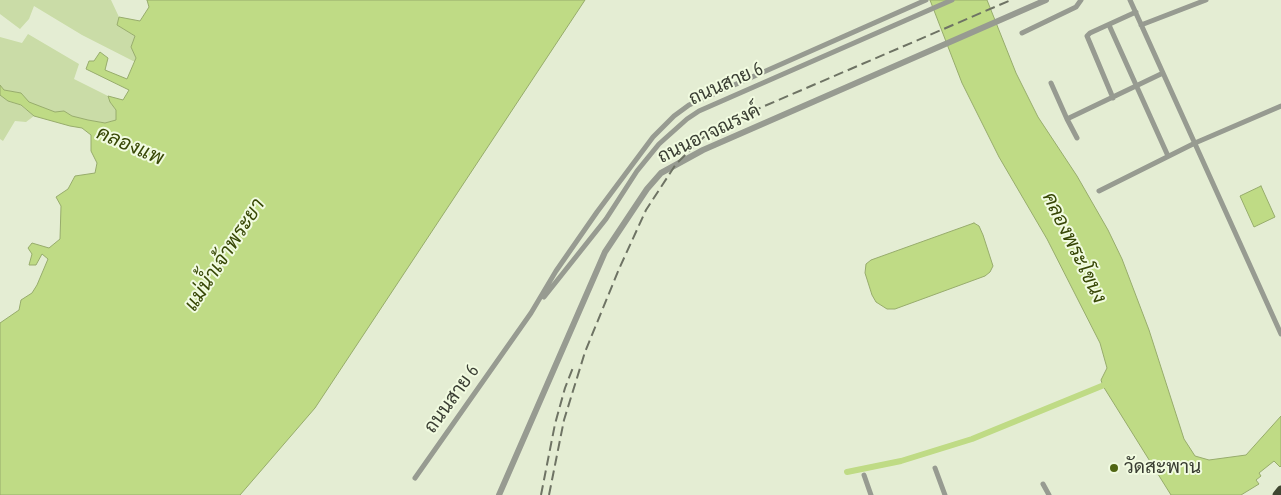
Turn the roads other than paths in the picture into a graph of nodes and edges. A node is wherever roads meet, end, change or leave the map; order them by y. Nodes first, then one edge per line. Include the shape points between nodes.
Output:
1 (926, 0) edge
2 (952, 0) edge
3 (1046, 0) edge
4 (1081, 0) edge
5 (1130, 0) edge
6 (1206, 0) edge
7 (1136, 12) junction
8 (1109, 25) junction
9 (1141, 25) junction
10 (1022, 33) dead end
11 (1163, 73) junction
12 (1051, 83) dead end
13 (1137, 86) junction
14 (1113, 98) junction
15 (1281, 106) edge
16 (1068, 119) junction
17 (1077, 138) dead end
18 (1194, 143) junction
19 (1168, 156) junction
20 (1099, 191) dead end
21 (531, 313) junction
22 (1281, 334) edge
23 (935, 468) dead end
24 (864, 475) dead end
25 (415, 478) dead end
26 (1043, 484) dead end
27 (1281, 490) edge
28 (499, 495) edge
29 (871, 495) edge
30 (945, 495) edge
31 (1049, 495) edge
32 (1277, 495) edge

1 - 21 street, ถนนสาย 6 via 680,110 654,137 597,212 556,270
2 - 21 street, ถนนสาย 6 via 699,111 673,130 637,171 606,219
3 - 28 street, ถนนอาจณรงค์ via 690,156 654,180 605,252
4 - 10 street via 1076,7
5 - 7 street
6 - 9 street
7 - 8 street
7 - 9 street
8 - 13 street
8 - 14 street via 1087,36
9 - 11 street
11 - 13 street
11 - 18 street
12 - 16 street
13 - 14 street
13 - 19 street
14 - 16 street
15 - 18 street
16 - 17 street
18 - 19 street
18 - 22 street
19 - 20 street
21 - 25 street, ถนนสาย 6
23 - 30 street
24 - 29 street
26 - 31 street
27 - 32 highway, bridge

